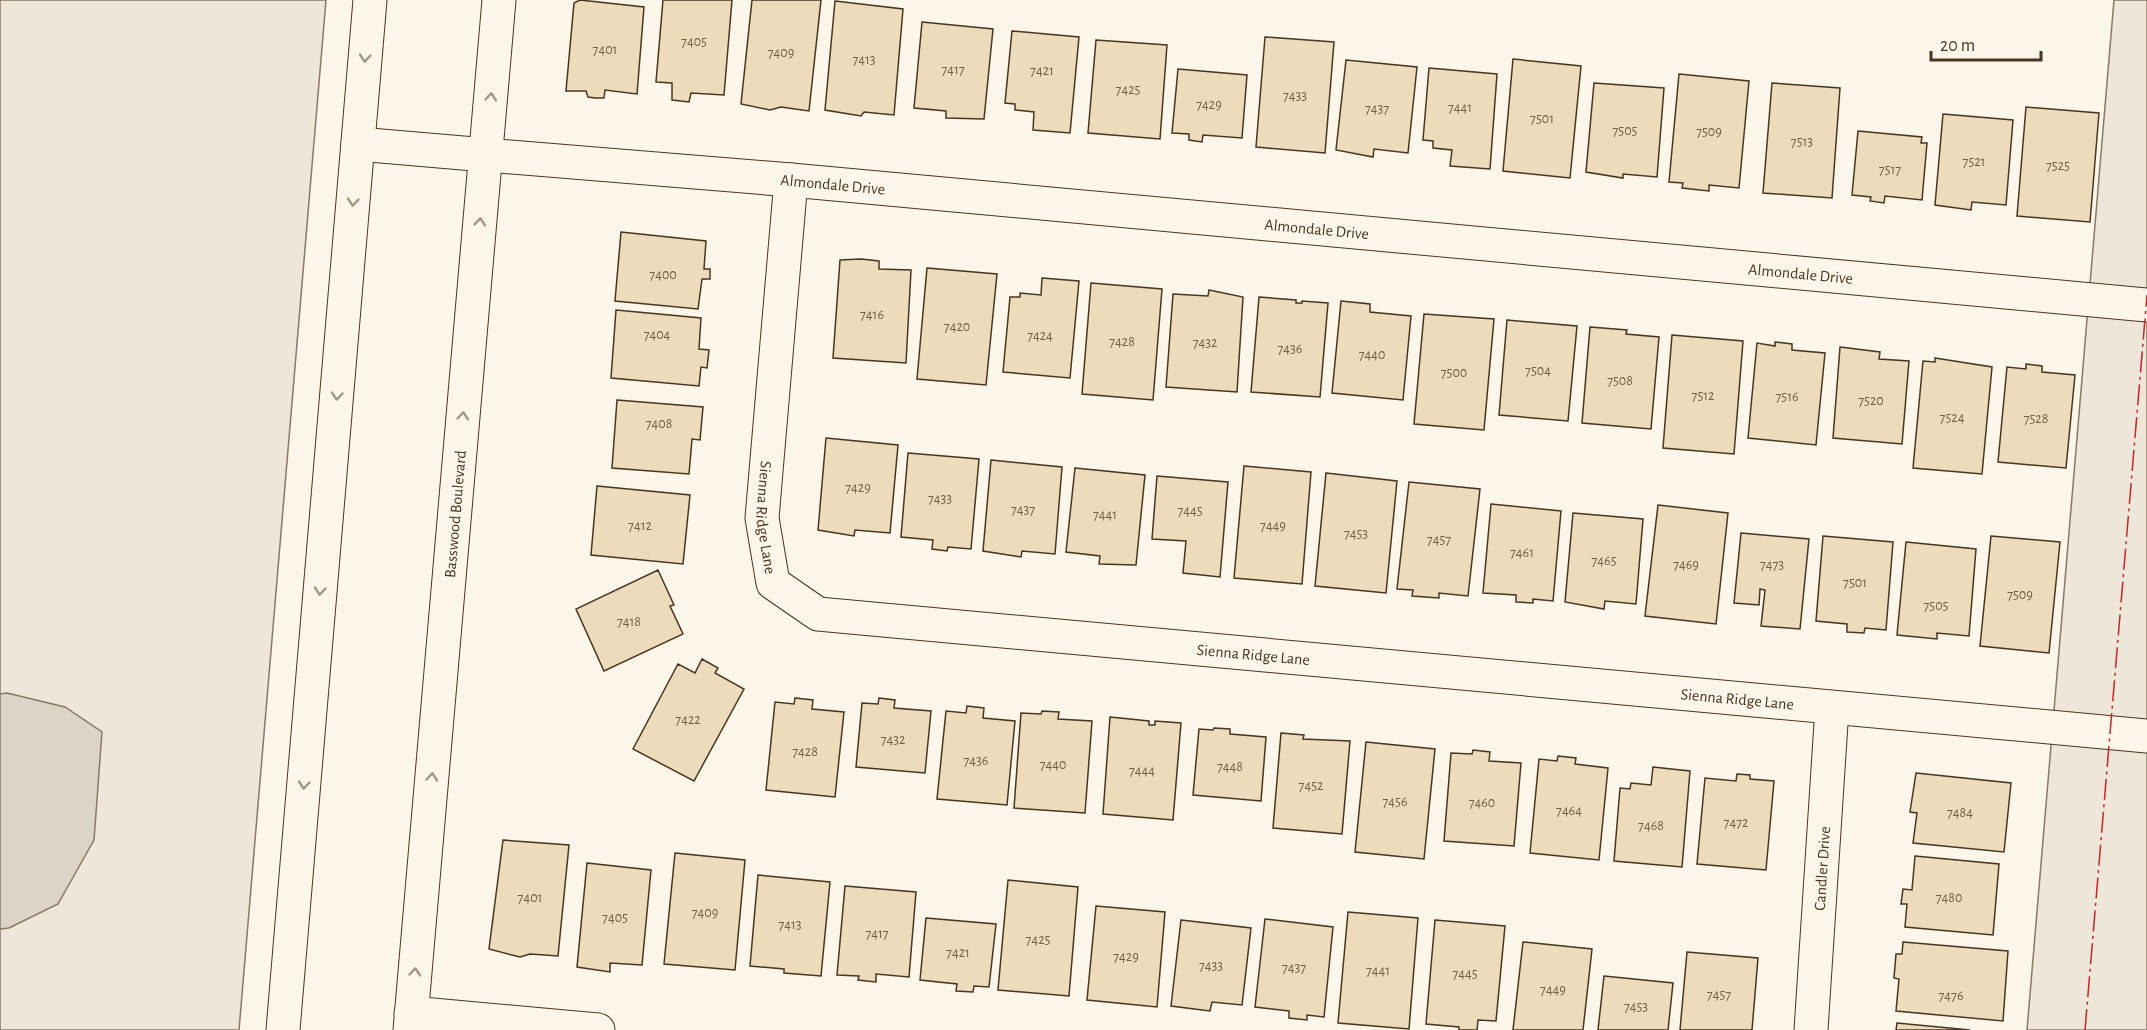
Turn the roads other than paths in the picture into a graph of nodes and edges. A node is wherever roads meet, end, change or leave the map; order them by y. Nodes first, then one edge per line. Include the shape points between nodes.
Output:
1 (370, 0) edge
2 (499, 0) edge
3 (358, 144) junction
4 (486, 155) junction
5 (791, 180) junction
6 (2147, 305) edge
7 (1832, 708) junction
8 (2147, 736) edge
9 (410, 1022) edge
10 (282, 1030) edge
11 (598, 1030) edge
12 (1811, 1030) edge

1 -> 3 street
4 -> 2 street, Basswood Boulevard
3 - 4 street, Almondale Drive
3 -> 10 street
4 - 5 street, Almondale Drive
9 -> 4 street, Basswood Boulevard
5 - 6 street, Almondale Drive
5 - 7 street, Sienna Ridge Lane via 762,518 773,583 818,614
7 - 8 street, Sienna Ridge Lane
7 - 12 street, Candler Drive
9 - 11 street

